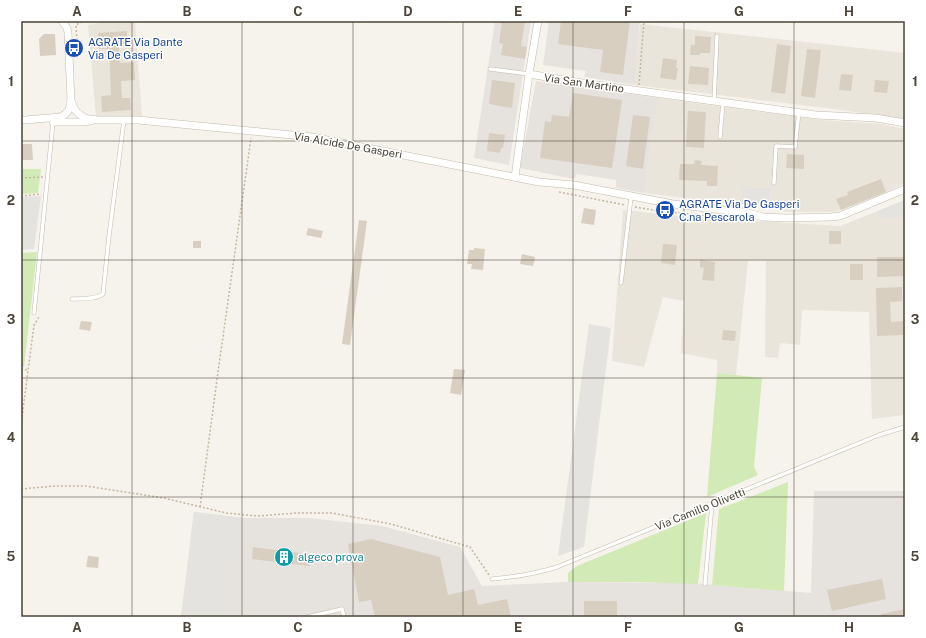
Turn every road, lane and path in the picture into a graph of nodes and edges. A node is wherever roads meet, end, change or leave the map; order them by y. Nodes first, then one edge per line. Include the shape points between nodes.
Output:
1 (62, 21) edge
2 (83, 21) edge
3 (538, 21) edge
4 (644, 21) edge
5 (717, 36) dead end
6 (76, 50) dead end
7 (490, 69) dead end
8 (529, 74) junction
9 (639, 90) junction
10 (71, 101) junction
11 (714, 101) junction
12 (722, 102) junction
13 (799, 112) junction
14 (23, 120) edge
15 (98, 120) junction
16 (124, 120) junction
17 (53, 122) junction
18 (905, 123) edge
19 (720, 137) dead end
20 (252, 138) dead end
21 (47, 177) junction
22 (21, 178) edge
23 (514, 178) junction
24 (774, 183) dead end
25 (905, 189) edge
26 (630, 197) junction
27 (621, 283) dead end
28 (72, 299) dead end
29 (34, 313) dead end
30 (21, 369) edge
31 (28, 370) dead end
32 (905, 427) edge
33 (21, 489) edge
34 (712, 504) junction
35 (200, 507) junction
36 (492, 579) joint
37 (705, 584) dead end
38 (307, 617) edge
39 (344, 617) edge

1 - 10 street via 68,32
2 - 6 path via 76,25
3 - 8 street, Via San Martino
4 - 9 path, Via San Martino
5 - 11 lane
7 - 8 lane, Via San Martino
8 - 9 street, Via San Martino
8 - 23 street, Via San Martino
9 - 11 street, Via San Martino
10 - 14 street via 67,114 62,116
10 - 15 street, Via Alcide De Gasperi via 80,115
11 - 12 street, Via San Martino
12 - 13 street, Via San Martino
12 - 19 lane
13 - 18 street, Via San Martino
13 - 24 lane via 795,147 776,146
14 - 17 street
15 - 16 street, Via Alcide De Gasperi
15 - 17 street
16 - 23 street, Via Alcide De Gasperi via 312,137
16 - 28 lane via 103,294 91,298
17 - 21 lane
20 - 35 path
21 - 22 path
21 - 29 lane
23 - 26 street, Via Alcide De Gasperi via 577,186
25 - 26 street, Via Alcide De Gasperi via 844,215 831,217 763,217
26 - 27 lane
30 - 31 path
32 - 34 lane, Via Camillo Olivetti via 879,435
33 - 35 path via 86,486 164,498
34 - 36 lane, Via Camillo Olivetti via 557,568 523,576
34 - 37 lane
35 - 36 path via 258,516 297,512 332,513 391,524 470,547
38 - 39 lane via 342,609

